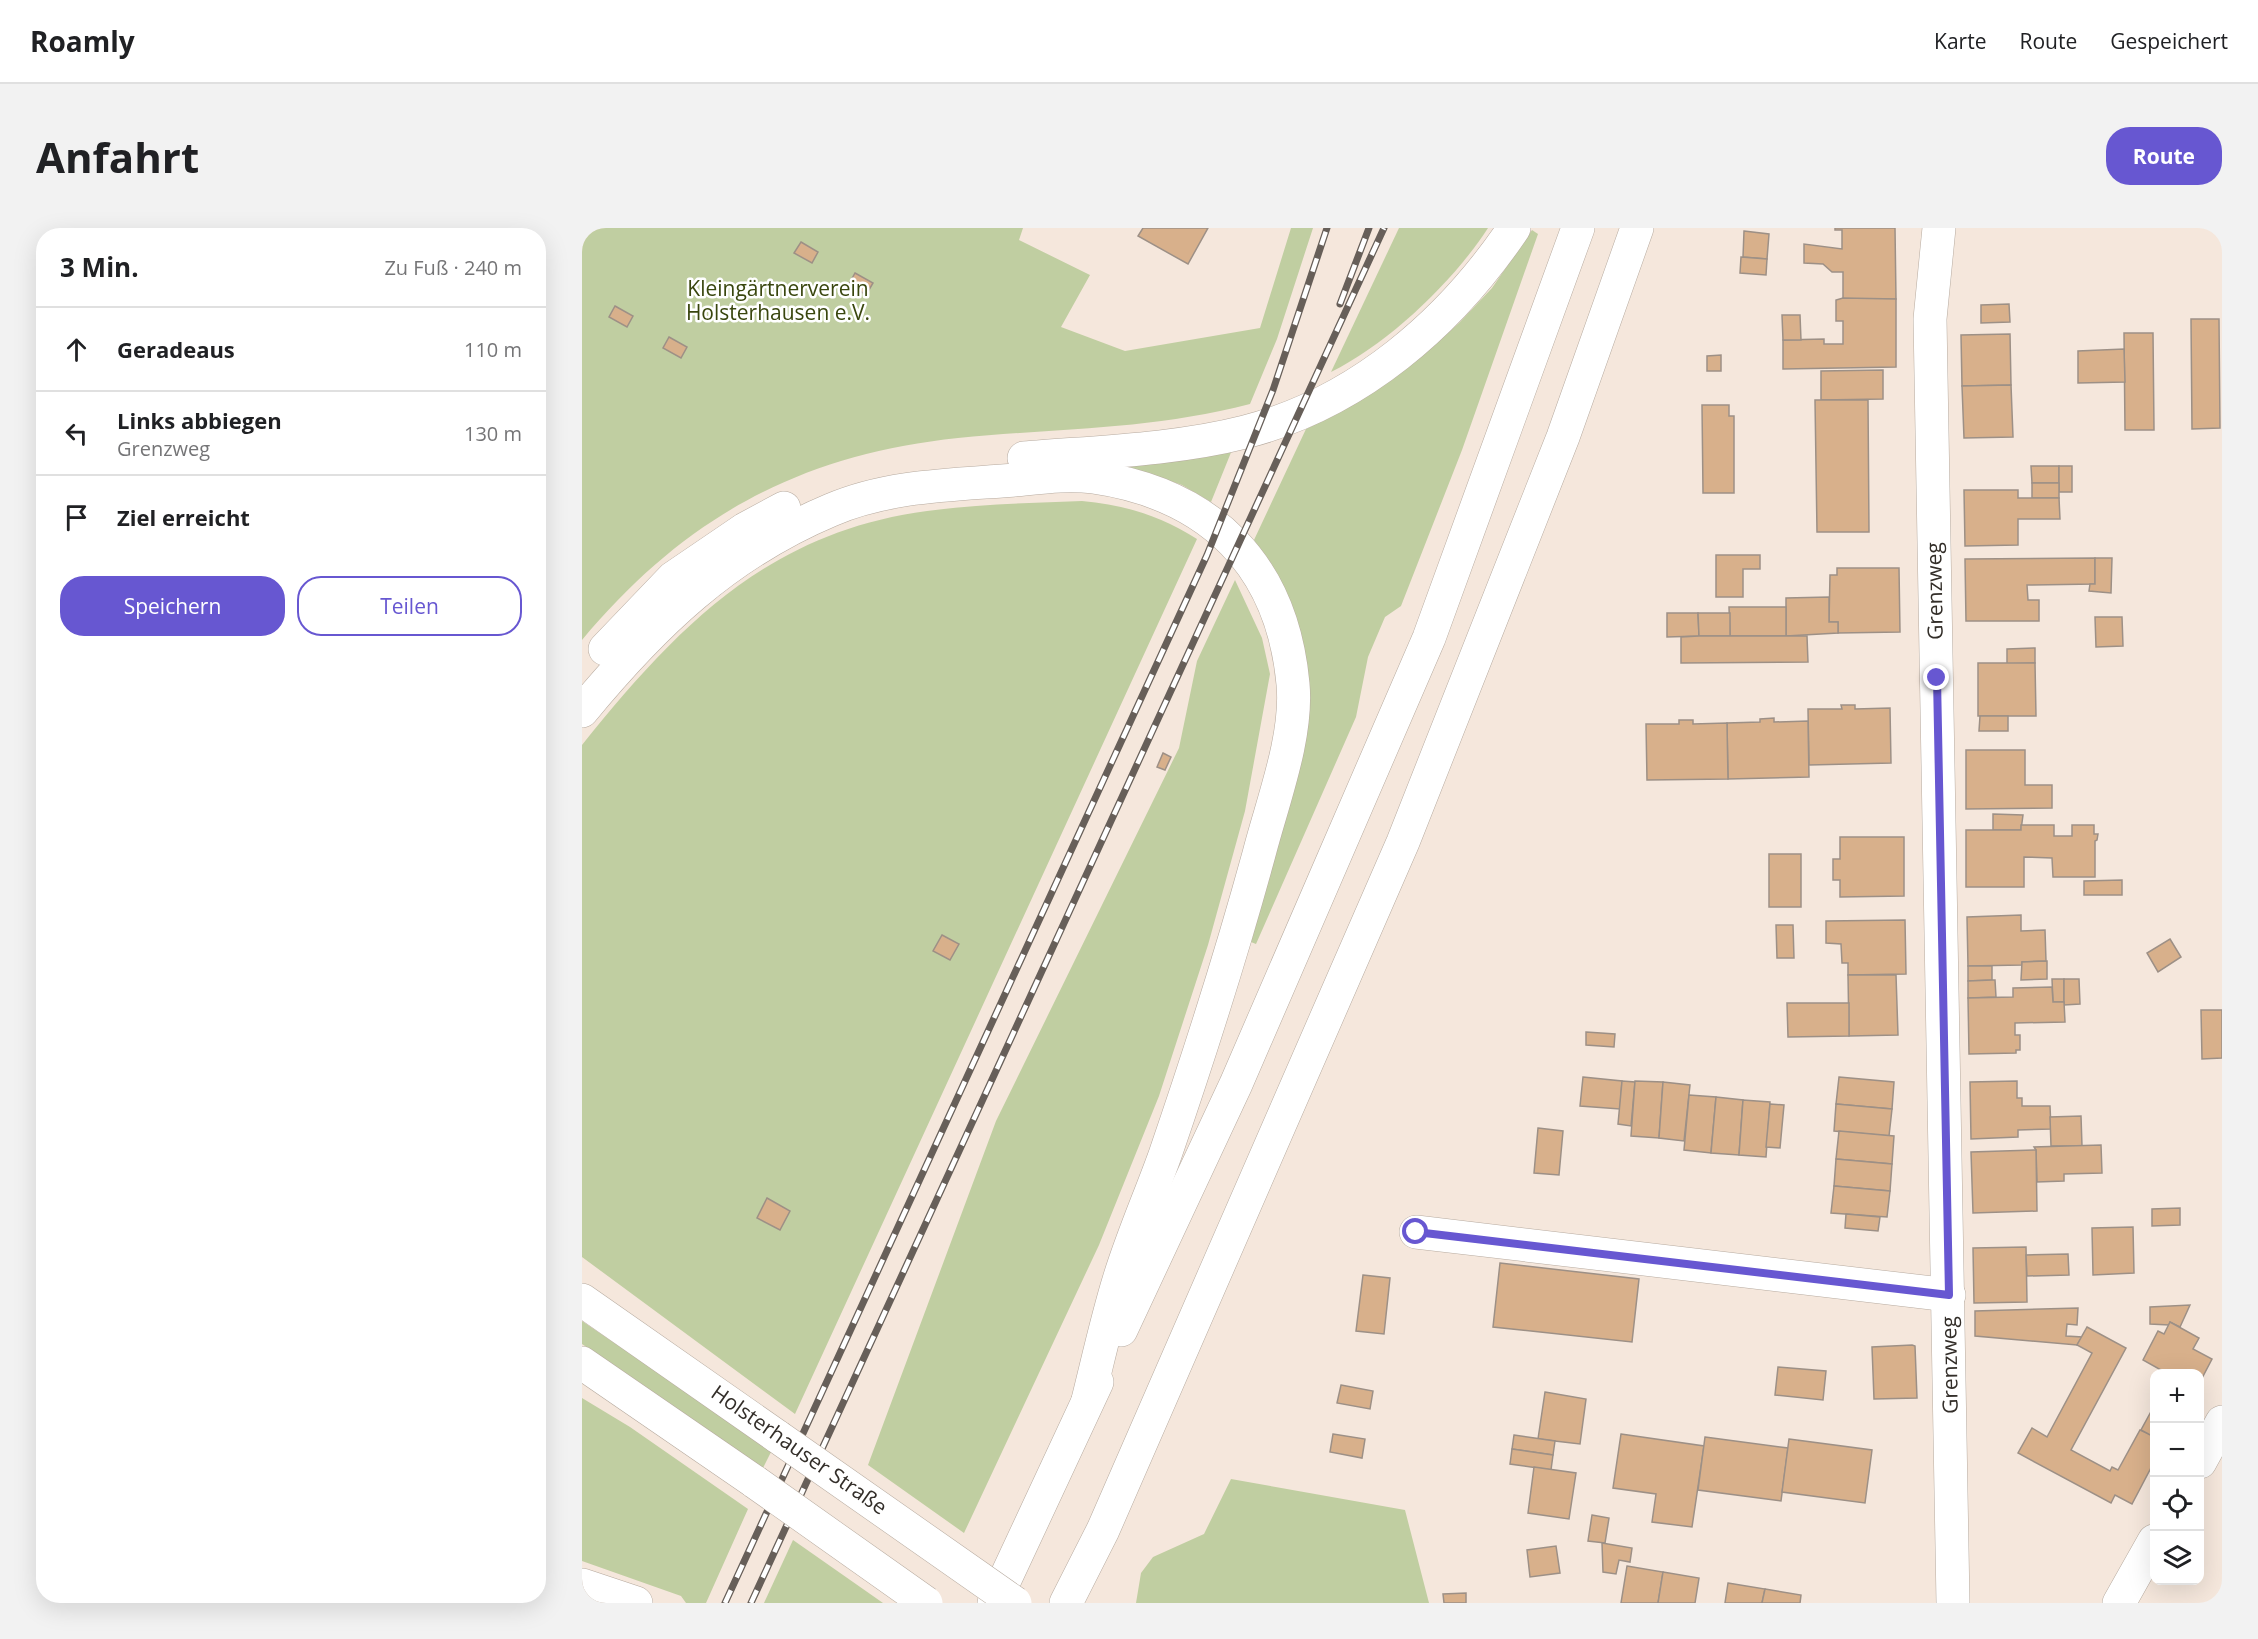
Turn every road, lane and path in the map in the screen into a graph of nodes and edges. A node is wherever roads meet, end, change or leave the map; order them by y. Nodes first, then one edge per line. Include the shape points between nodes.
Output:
1 (1514, 228) edge
2 (1578, 228) edge
3 (1638, 228) edge
4 (1939, 228) edge
5 (582, 676) edge
6 (582, 711) edge
7 (1416, 1232) dead end
8 (1949, 1295) junction
9 (582, 1300) edge
10 (582, 1363) edge
11 (1088, 1400) junction
12 (2222, 1422) edge
13 (2204, 1453) edge
14 (2150, 1547) edge
15 (582, 1585) edge
16 (636, 1603) edge
17 (926, 1603) edge
18 (994, 1603) edge
19 (1015, 1603) edge
20 (1066, 1603) edge
21 (1953, 1603) edge
22 (2119, 1603) edge

1 - 5 main road via 1440,320 1384,366 1326,400 1282,421 1244,433 1128,449 929,466 882,474 815,494 745,529 673,578
2 - 11 main road via 1429,638 1236,1084
3 - 20 main road via 1563,437 1403,842 1103,1530
4 - 8 main road, Grenzweg via 1930,319
6 - 11 main road via 646,637 724,568 832,509 880,495 932,486 1088,476 1138,486 1171,498 1206,518 1240,549 1278,610 1293,688 1291,718 1278,781 1213,1011 1119,1280
7 - 8 main road
8 - 21 main road, Grenzweg
9 - 19 main road, Holsterhauser Straße, bridge
10 - 17 main road, bridge
11 - 18 main road
12 - 13 main road
14 - 22 main road
15 - 16 main road

